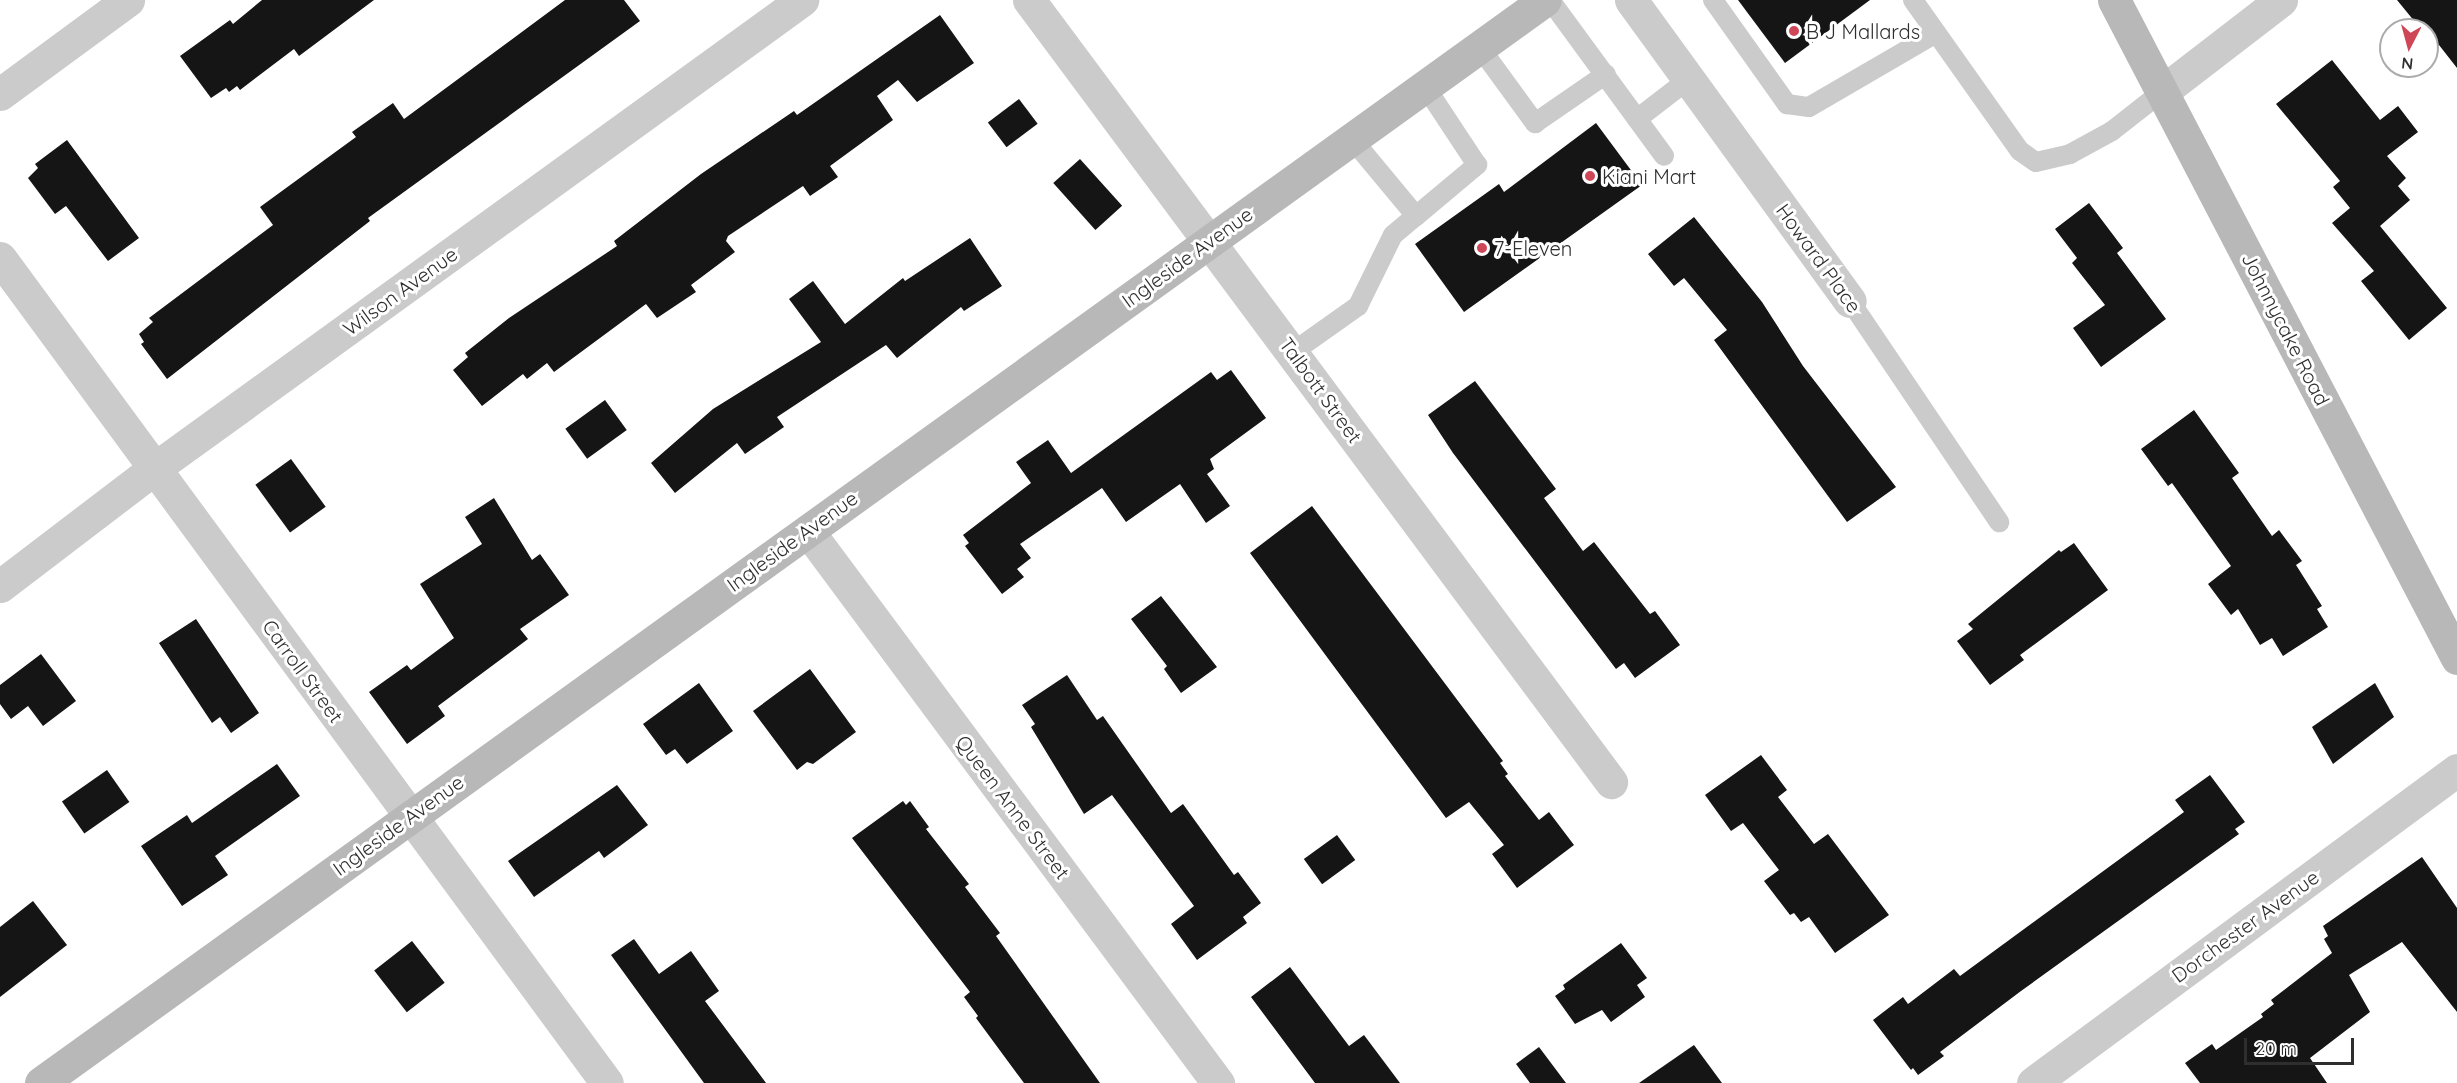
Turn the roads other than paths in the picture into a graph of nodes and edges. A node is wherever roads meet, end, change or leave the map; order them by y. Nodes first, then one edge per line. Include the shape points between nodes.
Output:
1 (128, 0) edge
2 (802, 0) edge
3 (1029, 0) edge
4 (1545, 0) edge
5 (1550, 0) edge
6 (1631, 0) edge
7 (1713, 0) edge
8 (1913, 0) edge
9 (2114, 0) edge
10 (2281, 0) edge
11 (1936, 33) junction
12 (1481, 49) junction
13 (1606, 74) junction
14 (1689, 79) junction
15 (1425, 86) junction
16 (2163, 91) junction
17 (0, 94) edge
18 (1637, 118) junction
19 (1352, 139) junction
20 (1664, 156) dead end
21 (1416, 216) junction
22 (1211, 240) junction
23 (0, 258) edge
24 (1850, 301) joint
25 (1293, 352) junction
26 (155, 468) junction
27 (1999, 522) dead end
28 (808, 531) junction
29 (0, 586) edge
30 (2457, 658) edge
31 (2457, 770) edge
32 (1611, 782) dead end
33 (410, 817) junction
34 (40, 1083) edge
35 (606, 1083) edge
36 (1218, 1083) edge
37 (2033, 1083) edge

1 - 17 street
2 - 26 street, Wilson Avenue
3 - 22 street, Talbott Street
4 - 12 main road, Ingleside Avenue
5 - 13 lane
6 - 14 street, Howard Place
7 - 11 lane via 1787,104 1809,107
8 - 11 lane
9 - 16 main road, Johnnycake Road
10 - 16 street
11 - 16 lane via 2020,151 2036,162 2070,154 2112,131
12 - 13 lane via 1535,123
12 - 15 main road, Ingleside Avenue
13 - 18 lane
14 - 18 lane
14 - 24 street, Howard Place
15 - 19 main road, Ingleside Avenue
15 - 21 lane via 1477,165
16 - 30 main road, Johnnycake Road
18 - 20 lane
19 - 21 lane
19 - 22 main road, Ingleside Avenue
21 - 25 lane via 1393,236 1358,306
22 - 25 street, Talbott Street
22 - 28 main road, Ingleside Avenue
23 - 26 street, Carroll Street
24 - 27 lane, Howard Place
25 - 32 street, Talbott Street
26 - 29 street, Wilson Avenue
26 - 33 street, Carroll Street
28 - 33 main road, Ingleside Avenue
28 - 36 street, Queen Anne Street
31 - 37 street, Dorchester Avenue
33 - 34 main road, Ingleside Avenue
33 - 35 street, Carroll Street

